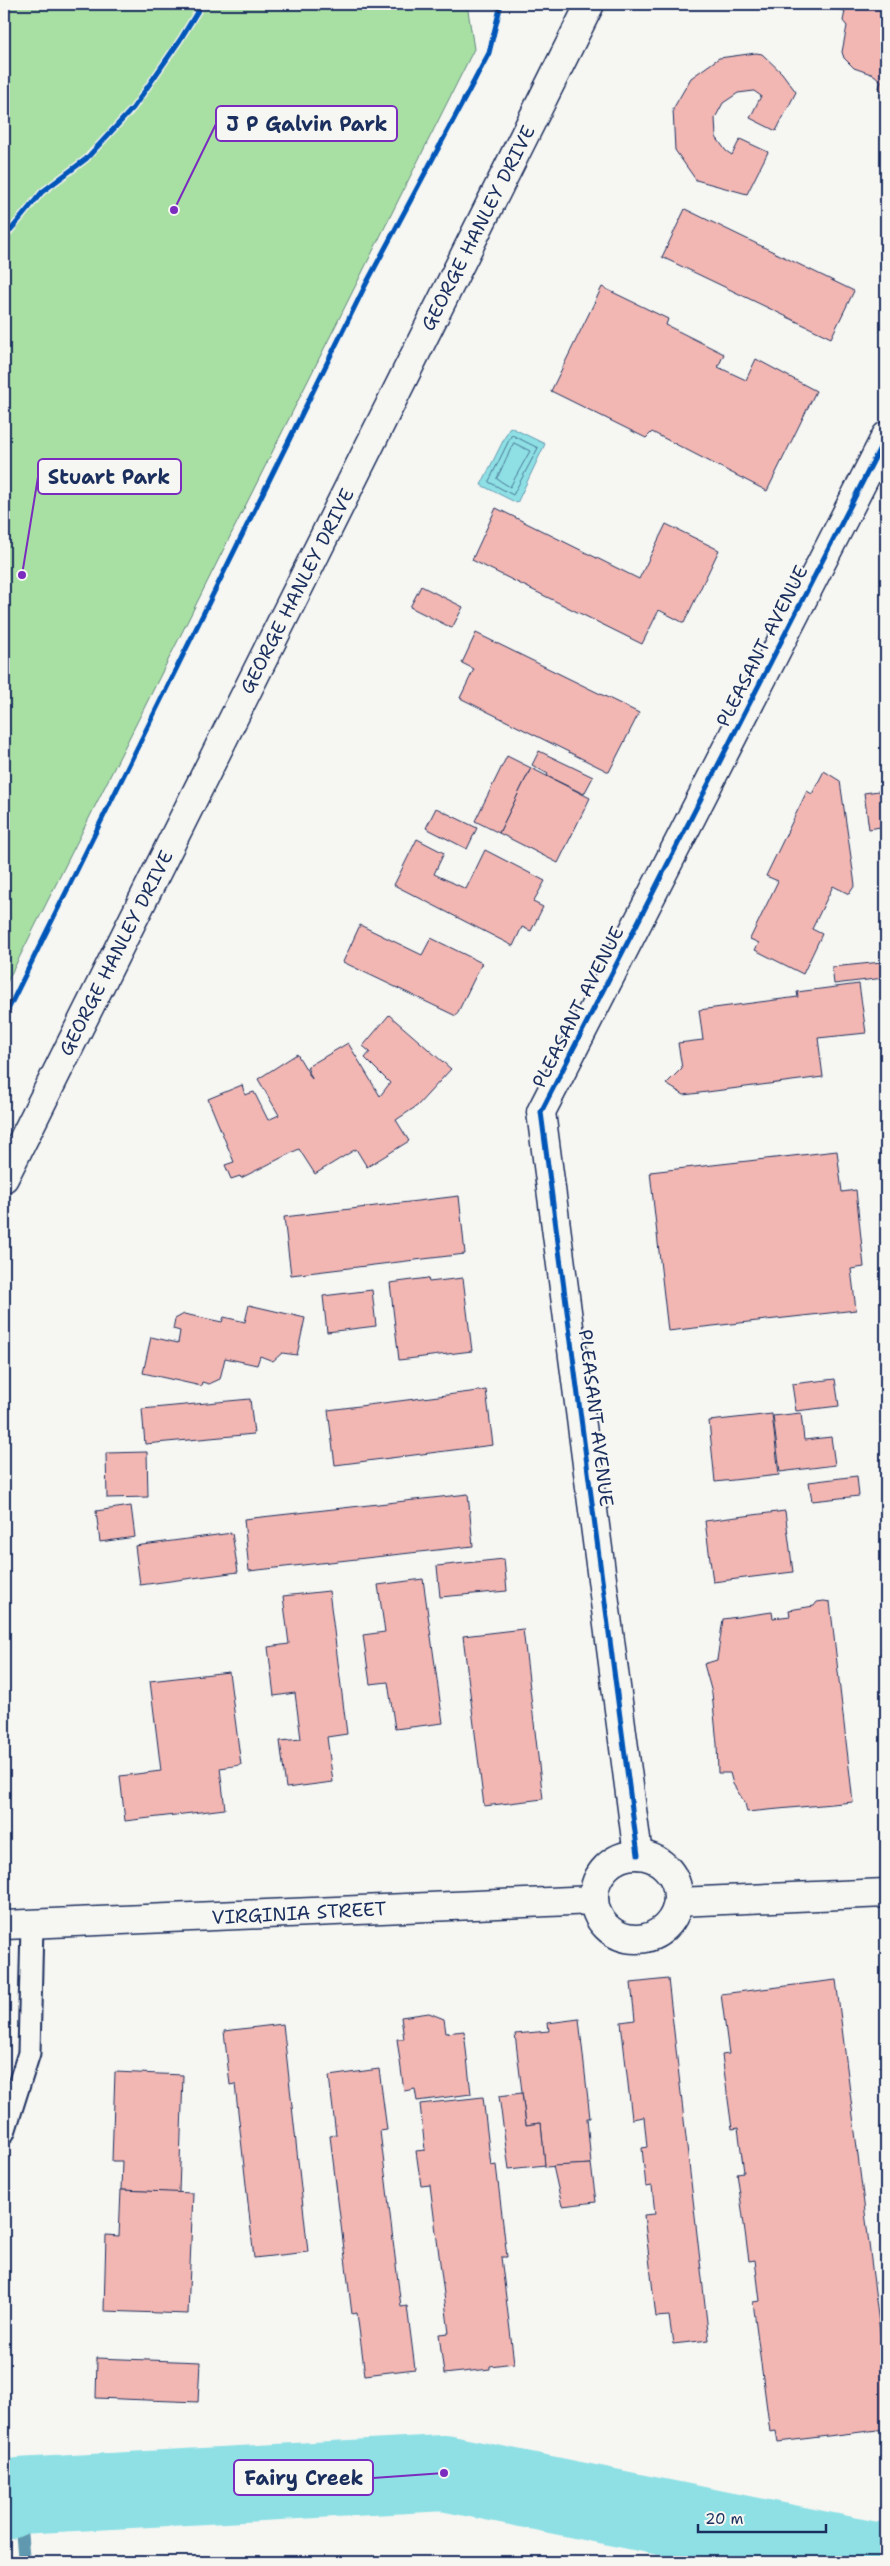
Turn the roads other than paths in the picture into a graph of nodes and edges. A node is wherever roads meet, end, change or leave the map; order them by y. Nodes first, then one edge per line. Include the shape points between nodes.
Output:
1 (590, 4) edge
2 (886, 436) edge
3 (4, 1178) edge
4 (638, 1855) junction
5 (886, 1894) edge
6 (594, 1900) junction
7 (678, 1902) junction
8 (32, 1924) junction
9 (4, 1926) edge
10 (4, 2132) edge

1 - 3 street, GEORGE HANLEY DRIVE
2 - 4 street, PLEASANT AVENUE via 542,1112
4 - 6 street via 617,1860 606,1868 598,1880
4 - 7 street via 658,1860 668,1870 676,1882
5 - 7 street
6 - 7 street via 600,1920 610,1930 636,1940 661,1932 671,1922
6 - 8 street, VIRGINIA STREET
8 - 9 street, VIRGINIA STREET
8 - 10 lane via 29,2053

